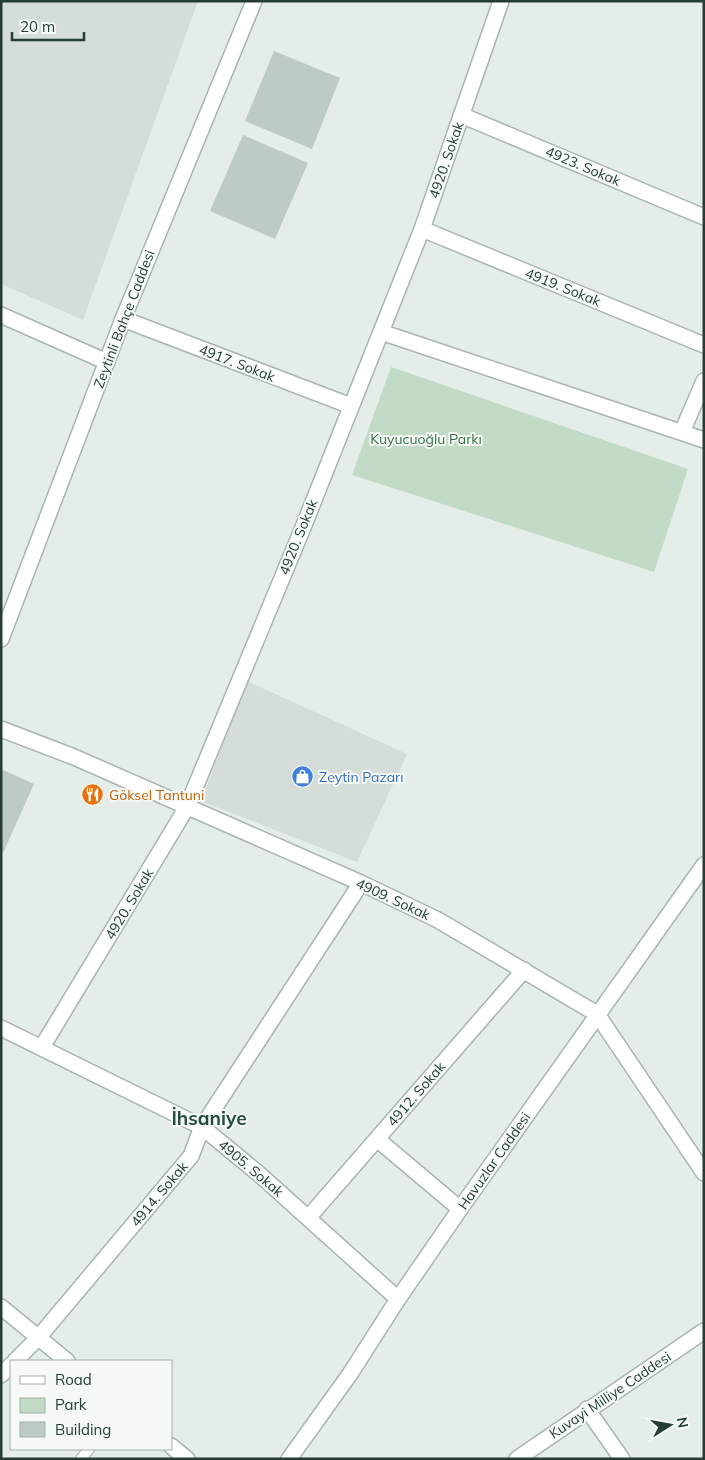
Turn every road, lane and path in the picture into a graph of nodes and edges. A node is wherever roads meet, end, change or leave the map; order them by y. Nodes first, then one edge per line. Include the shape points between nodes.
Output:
1 (254, 1) edge
2 (501, 1) edge
3 (461, 115) junction
4 (704, 216) edge
5 (422, 228) junction
6 (1, 315) edge
7 (122, 319) junction
8 (381, 332) junction
9 (704, 345) edge
10 (107, 362) junction
11 (704, 381) edge
12 (351, 406) junction
13 (682, 432) junction
14 (704, 440) edge
15 (1, 639) edge
16 (1, 729) edge
17 (187, 807) junction
18 (704, 866) edge
19 (361, 884) junction
20 (524, 970) junction
21 (597, 1014) junction
22 (1, 1028) edge
23 (42, 1047) junction
24 (202, 1127) junction
25 (377, 1139) junction
26 (704, 1173) edge
27 (460, 1209) junction
28 (308, 1218) junction
29 (398, 1299) junction
30 (1, 1307) edge
31 (704, 1331) edge
32 (38, 1338) junction
33 (16, 1360) edge
34 (66, 1360) edge
35 (10, 1366) edge
36 (1, 1375) edge
37 (587, 1410) junction
38 (172, 1447) edge
39 (187, 1459) edge
40 (289, 1459) edge
41 (517, 1459) edge
42 (622, 1459) edge

1 - 7 street, Zeytinli Bahçe Caddesi
2 - 3 street, 4920. Sokak
3 - 4 street, 4923. Sokak
3 - 5 street, 4920. Sokak
5 - 8 street, 4920. Sokak
5 - 9 street, 4919. Sokak
6 - 10 street
7 - 10 street, Zeytinli Bahçe Caddesi
7 - 12 street, 4917. Sokak
8 - 12 street, 4920. Sokak
8 - 13 street
10 - 15 street, Zeytinli Bahçe Caddesi
11 - 13 street
12 - 17 street, 4920. Sokak
13 - 14 street
16 - 17 street, 4909. Sokak
17 - 19 street, 4909. Sokak
17 - 23 street, 4920. Sokak
18 - 21 street, Havuzlar Caddesi
19 - 20 street, 4909. Sokak via 438,920
19 - 24 street, 4914. Sokak
20 - 21 street, 4909. Sokak
20 - 25 street, 4912. Sokak
21 - 26 street, 4909. Sokak
21 - 27 street, Havuzlar Caddesi
22 - 23 street, 4905. Sokak
23 - 24 street, 4905. Sokak
24 - 28 street, 4905. Sokak
24 - 32 street, 4914. Sokak via 191,1156
25 - 27 street
25 - 28 street, 4912. Sokak
27 - 29 street, Havuzlar Caddesi
28 - 29 street, 4905. Sokak
29 - 40 street, Havuzlar Caddesi via 350,1374
30 - 32 street
31 - 37 street, Kuvayi Milliye Caddesi
32 - 33 street, 4914. Sokak
32 - 34 street
35 - 36 street
37 - 41 street, Kuvayi Milliye Caddesi
37 - 42 street
38 - 39 street

